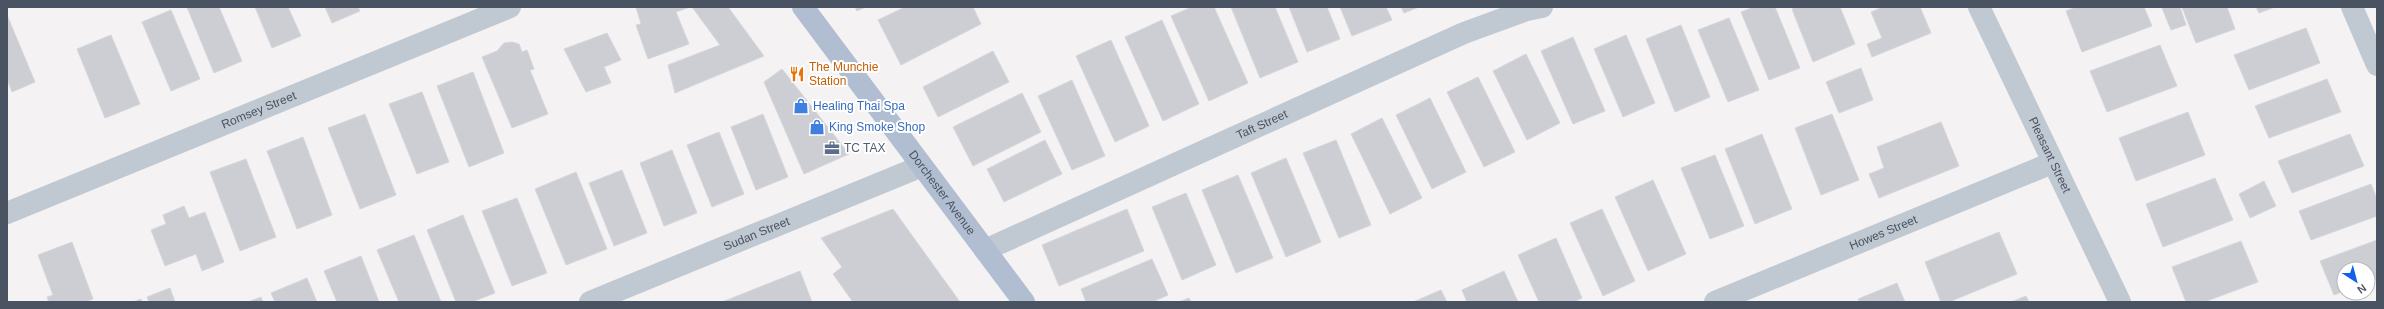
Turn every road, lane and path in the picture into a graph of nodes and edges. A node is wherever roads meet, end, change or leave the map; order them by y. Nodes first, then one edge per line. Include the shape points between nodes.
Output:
1 (510, 7) edge
2 (803, 7) edge
3 (1542, 7) edge
4 (1979, 7) edge
5 (2352, 7) edge
6 (2377, 65) edge
7 (2052, 163) junction
8 (922, 166) junction
9 (7, 213) edge
10 (985, 250) junction
11 (590, 302) edge
12 (1024, 302) edge
13 (1715, 302) edge
14 (2120, 302) edge

1 - 9 street, Romsey Street
2 - 8 main road, Dorchester Avenue
3 - 10 street, Taft Street via 1464,33
4 - 7 street, Pleasant Street
5 - 6 street
7 - 13 street, Howes Street
7 - 14 street, Pleasant Street
8 - 10 main road, Dorchester Avenue
8 - 11 street, Sudan Street
10 - 12 main road, Dorchester Avenue

